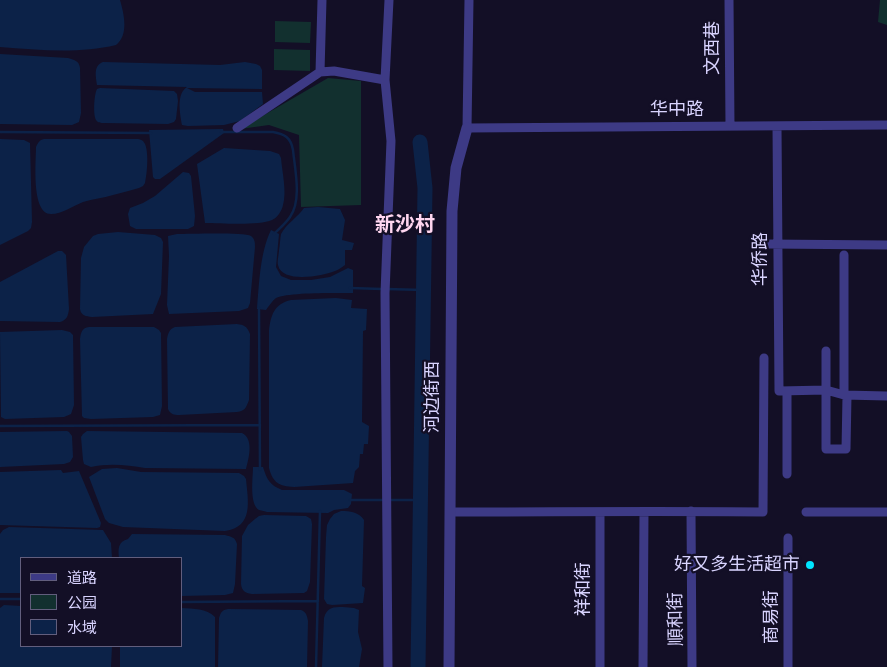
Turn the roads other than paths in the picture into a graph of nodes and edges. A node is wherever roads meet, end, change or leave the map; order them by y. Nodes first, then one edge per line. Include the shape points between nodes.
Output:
1 (322, 0) edge
2 (389, 0) edge
3 (470, 0) edge
4 (729, 0) edge
5 (320, 72) junction
6 (385, 80) junction
7 (887, 125) edge
8 (730, 126) junction
9 (777, 126) junction
10 (237, 128) dead end
11 (467, 128) junction
12 (768, 244) dead end
13 (887, 245) edge
14 (844, 255) dead end
15 (826, 351) dead end
16 (764, 358) dead end
17 (826, 390) junction
18 (783, 391) junction
19 (845, 396) junction
20 (887, 396) edge
21 (787, 474) dead end
22 (691, 511) junction
23 (450, 512) junction
24 (600, 512) junction
25 (644, 512) junction
26 (806, 512) dead end
27 (887, 512) edge
28 (788, 538) dead end
29 (388, 667) edge
30 (449, 667) edge
31 (600, 667) edge
32 (643, 667) edge
33 (692, 667) edge
34 (788, 667) edge

1 - 5 street
2 - 6 street
3 - 11 street
4 - 8 street, 文西巷
5 - 6 street via 334,71
5 - 10 street
6 - 29 street via 391,141 385,289
7 - 9 street, 华中路
8 - 9 street, 华中路
8 - 11 street, 华中路
9 - 18 street, 华侨路
11 - 23 street, 河边街西 via 456,168 452,211
12 - 13 street
14 - 19 street
15 - 17 street
16 - 22 street via 763,512
17 - 18 street
17 - 19 street
17 - 19 street via 826,449 846,449
18 - 21 street, 华侨路
19 - 20 street
22 - 25 street
22 - 33 street, 順和街
23 - 24 street
23 - 30 street, 河边街西
24 - 25 street
24 - 31 street, 祥和街
25 - 32 street
26 - 27 street
28 - 34 street, 商易街

